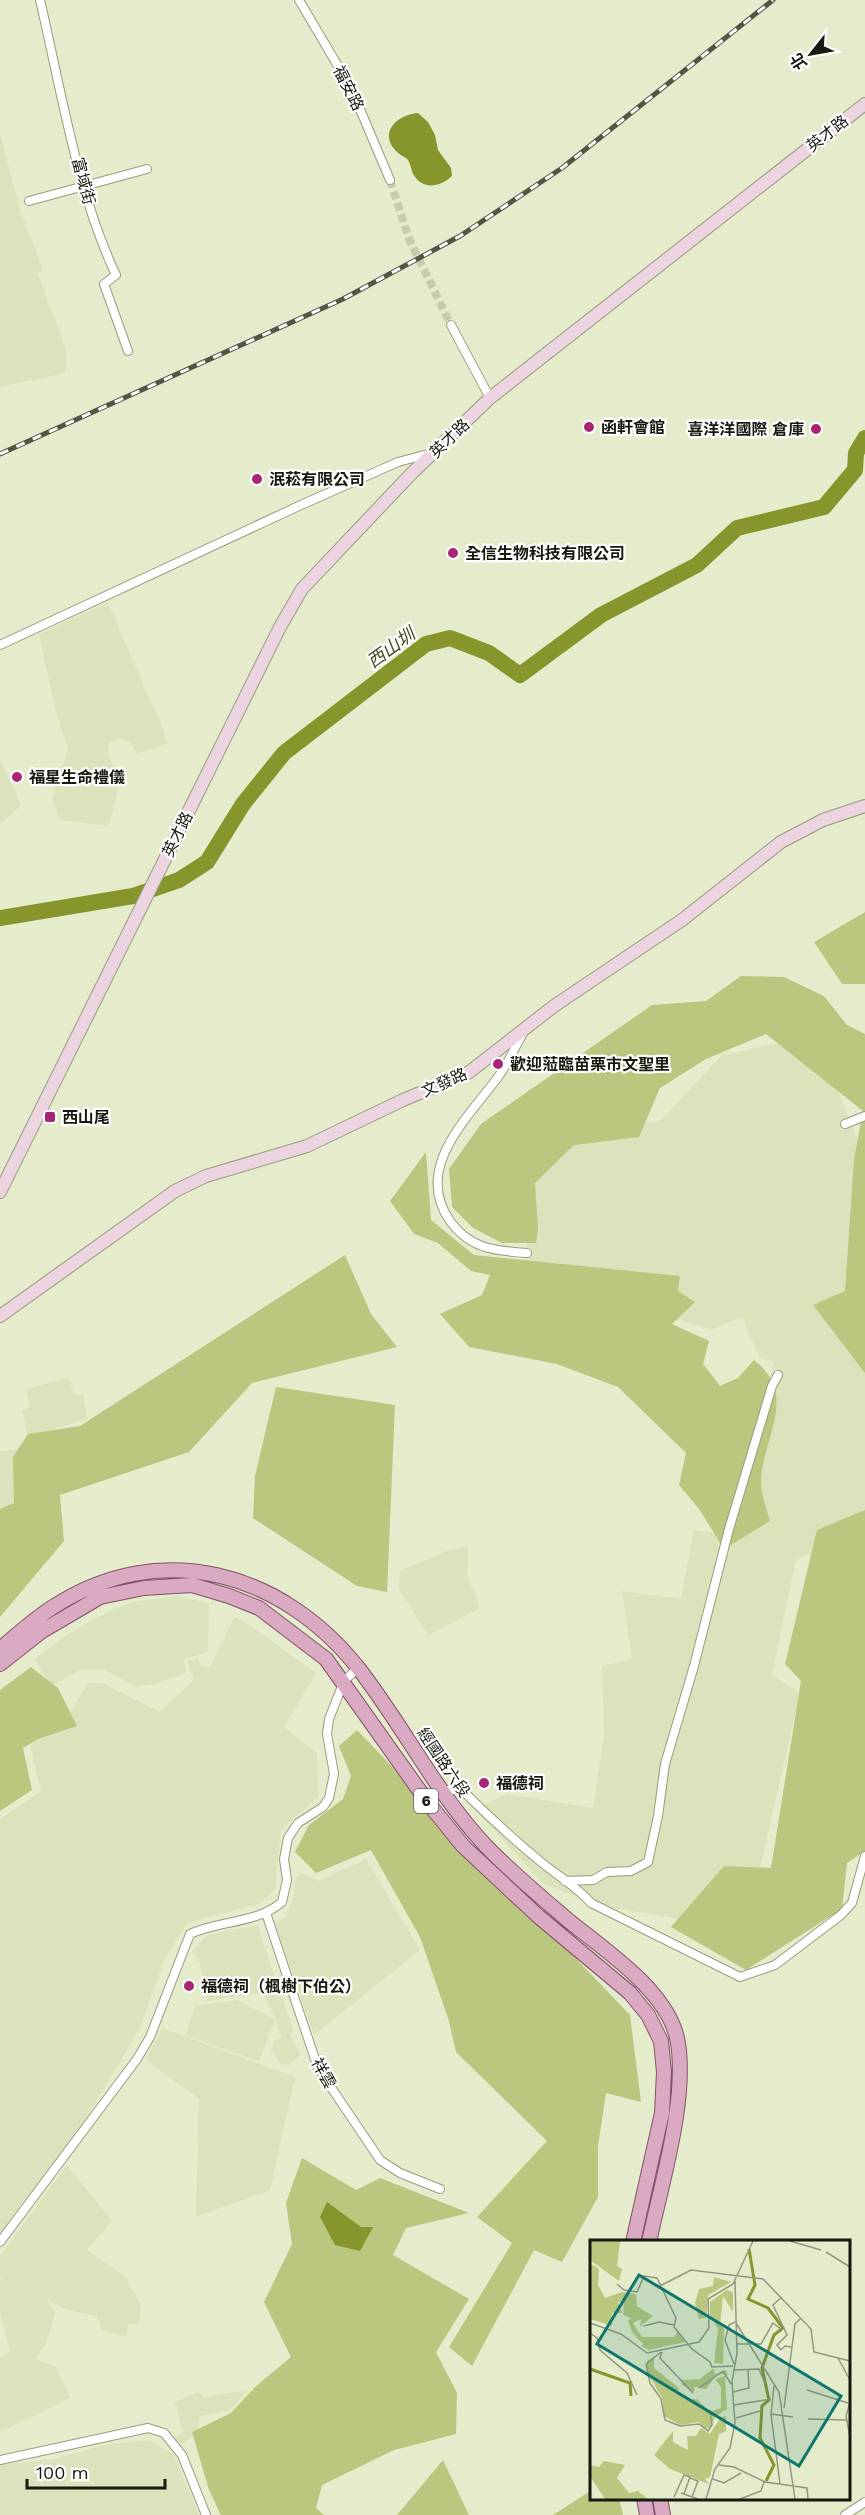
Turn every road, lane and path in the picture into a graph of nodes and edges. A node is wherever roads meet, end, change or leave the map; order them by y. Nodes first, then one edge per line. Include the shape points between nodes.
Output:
1 (40, 0) edge
2 (299, 0) edge
3 (865, 104) edge
4 (147, 169) dead end
5 (390, 180) tunnel mouth
6 (84, 185) junction
7 (29, 201) dead end
8 (451, 325) tunnel mouth
9 (128, 351) dead end
10 (490, 398) junction
11 (434, 453) junction
12 (0, 645) edge
13 (865, 806) edge
14 (526, 1027) junction
15 (865, 1116) edge
16 (845, 1124) dead end
17 (0, 1192) edge
18 (527, 1253) dead end
19 (1, 1315) edge
20 (778, 1375) dead end
21 (0, 1649) edge
22 (0, 1664) edge
23 (358, 1668) junction
24 (344, 1681) junction
25 (439, 1790) junction
26 (425, 1799) junction
27 (865, 1856) edge
28 (565, 1881) junction
29 (266, 1913) junction
30 (440, 2189) dead end
31 (633, 2240) edge
32 (650, 2240) edge
33 (0, 2242) edge
34 (0, 2460) edge
35 (644, 2500) edge
36 (660, 2500) edge
37 (865, 2502) edge
38 (206, 2515) edge
39 (647, 2515) edge
40 (663, 2515) edge
41 (845, 2515) edge

1 - 6 street, 富域街
2 - 5 street, 福安路 via 351,88
3 - 10 street, 英才路
4 - 6 street
6 - 7 street
6 - 9 street, 富域街 via 100,241 116,275 104,284
8 - 10 street
10 - 11 street, 英才路
11 - 12 street via 398,462
11 - 17 street, 英才路 via 302,589 290,607
13 - 14 street, 文發路 via 823,820 781,842 682,920
14 - 18 street via 500,1074 443,1155 436,1180 440,1207 458,1232 493,1251
14 - 19 street, 文發路 via 468,1073 307,1146 206,1176 175,1191
15 - 16 street
20 - 28 street via 729,1529 665,1764 648,1863 631,1871 607,1872 593,1880
21 - 23 main road, 經國路六段 / 6 via 53,1606 93,1587 154,1570 196,1570 218,1574 281,1600 304,1615
22 - 24 main road, 6 via 42,1631 100,1597 144,1588 192,1585 260,1608 327,1659
23 - 24 street
23 - 25 main road, 經國路六段 / 6
24 - 26 main road, 6
24 - 29 street via 327,1734 333,1786 323,1807 298,1823 288,1838 282,1902
25 - 26 main road
25 - 28 street via 462,1790 498,1826
25 - 32 main road, 經國路六段 / 6 via 486,1845 645,1986 668,2014 680,2072 676,2112
26 - 31 main road, 6 via 471,1854 630,1993 662,2041 662,2113
27 - 28 street via 847,1909 775,1965 740,1977 591,1903
29 - 30 street, 祥雲 via 318,2068 380,2160
29 - 33 street via 190,1934 150,2037 137,2059
34 - 38 street via 148,2428 164,2433 182,2455
35 - 39 main road
36 - 40 main road
37 - 41 street

